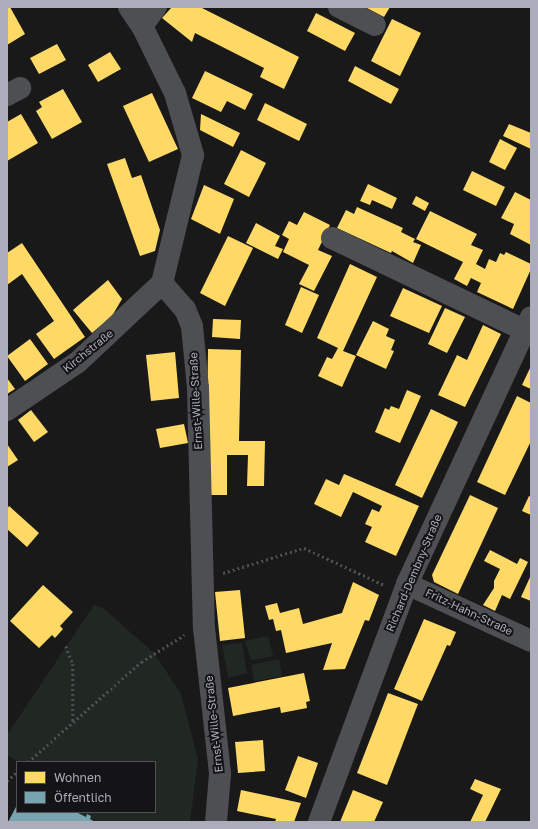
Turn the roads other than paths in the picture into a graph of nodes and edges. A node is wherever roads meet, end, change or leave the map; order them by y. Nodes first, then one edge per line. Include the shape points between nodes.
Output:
1 (129, 7) edge
2 (156, 7) edge
3 (339, 7) edge
4 (375, 25) dead end
5 (142, 26) junction
6 (332, 238) dead end
7 (162, 283) junction
8 (528, 323) edge
9 (7, 410) edge
10 (405, 589) junction
11 (531, 641) edge
12 (216, 822) edge
13 (319, 822) edge

1 - 5 street
2 - 5 street
3 - 4 street
5 - 7 street via 175,93 193,155
6 - 8 street, Richard-Dembny-Straße
7 - 9 street, Kirchstraße via 78,362
7 - 12 street, Ernst-Wille-Straße via 185,309 192,326 198,388 201,580 220,774
8 - 10 street, Richard-Dembny-Straße
10 - 11 street, Fritz-Hahn-Straße
10 - 13 street, Richard-Dembny-Straße

